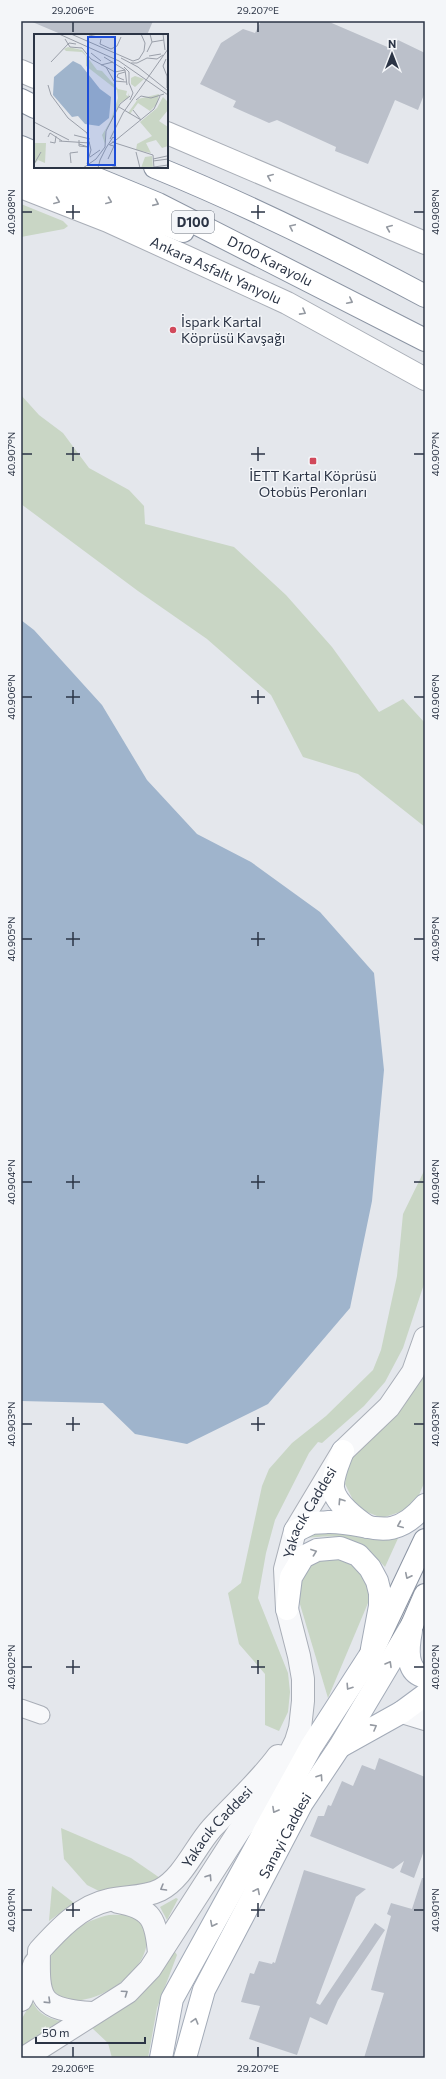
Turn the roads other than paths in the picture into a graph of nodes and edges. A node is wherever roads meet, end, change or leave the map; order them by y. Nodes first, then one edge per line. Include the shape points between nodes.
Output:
1 (21, 71) edge
2 (34, 77) edge
3 (21, 100) edge
4 (34, 106) edge
5 (21, 112) edge
6 (34, 118) edge
7 (168, 133) edge
8 (21, 147) edge
9 (34, 153) edge
10 (21, 166) edge
11 (70, 168) edge
12 (158, 168) edge
13 (21, 187) edge
14 (425, 243) edge
15 (327, 244) junction
16 (315, 283) junction
17 (425, 285) edge
18 (425, 296) edge
19 (425, 340) edge
20 (425, 379) edge
21 (425, 1338) edge
22 (343, 1451) junction
23 (425, 1505) edge
24 (368, 1528) junction
25 (295, 1531) junction
26 (425, 1540) edge
27 (425, 1596) edge
28 (287, 1608) junction
29 (412, 1625) junction
30 (370, 1654) junction
31 (425, 1677) edge
32 (425, 1695) edge
33 (21, 1708) edge
34 (402, 1712) junction
35 (41, 1715) dead end
36 (300, 1717) junction
37 (425, 1719) edge
38 (340, 1746) junction
39 (108, 1900) junction
40 (39, 1951) junction
41 (159, 1953) junction
42 (21, 2000) edge
43 (92, 2013) junction
44 (24, 2058) edge
45 (162, 2058) edge
46 (185, 2058) edge

1 - 2 main road
3 - 4 main road
5 - 6 main road
14 -> 7 main road
8 - 9 main road
10 -> 16 main road
11 -> 16 main road, D100 Karayolu / D100 via 158,204
15 -> 12 main road, D100
13 -> 20 main road, Ankara Asfaltı Yanyolu via 108,222 287,303
15 - 17 main road
15 - 18 main road, D100
16 -> 19 main road, D100 Karayolu / D100
21 - 22 street, Yakacık Caddesi via 413,1372 389,1407
24 -> 22 main road via 349,1513 333,1488
22 - 25 street, Yakacık Caddesi
23 -> 24 main road via 414,1517 400,1526 386,1529
24 - 25 main road via 335,1522 313,1523
25 - 28 street, Yakacık Caddesi via 285,1570
26 -> 30 main road
27 - 29 main road
28 -> 30 main road via 291,1577 303,1557 317,1550 340,1548 358,1555 370,1568 380,1592 380,1606
28 - 36 street, Yakacık Caddesi via 303,1679
29 - 31 main road via 407,1652 415,1671
38 -> 29 main road, Sanayi Caddesi
30 -> 45 main road, Sanayi Caddesi via 311,1747 172,1999
32 - 34 main road
33 - 35 street
34 - 37 street
38 -> 34 main road
36 -> 39 street, Yakacık Caddesi via 269,1769 212,1829 172,1883 146,1895
41 -> 36 street, Yakacık Caddesi via 239,1831 277,1780 296,1741
46 -> 38 main road, Sanayi Caddesi via 204,1990 302,1803
39 - 40 street, Yakacık Caddesi via 85,1910 62,1925
39 - 41 street via 132,1904 150,1916 154,1923
40 - 42 street
40 -> 43 street via 38,1982 43,1997 60,2009
43 -> 41 street, Yakacık Caddesi via 128,1992 150,1969
43 - 44 street, Yakacık Caddesi

